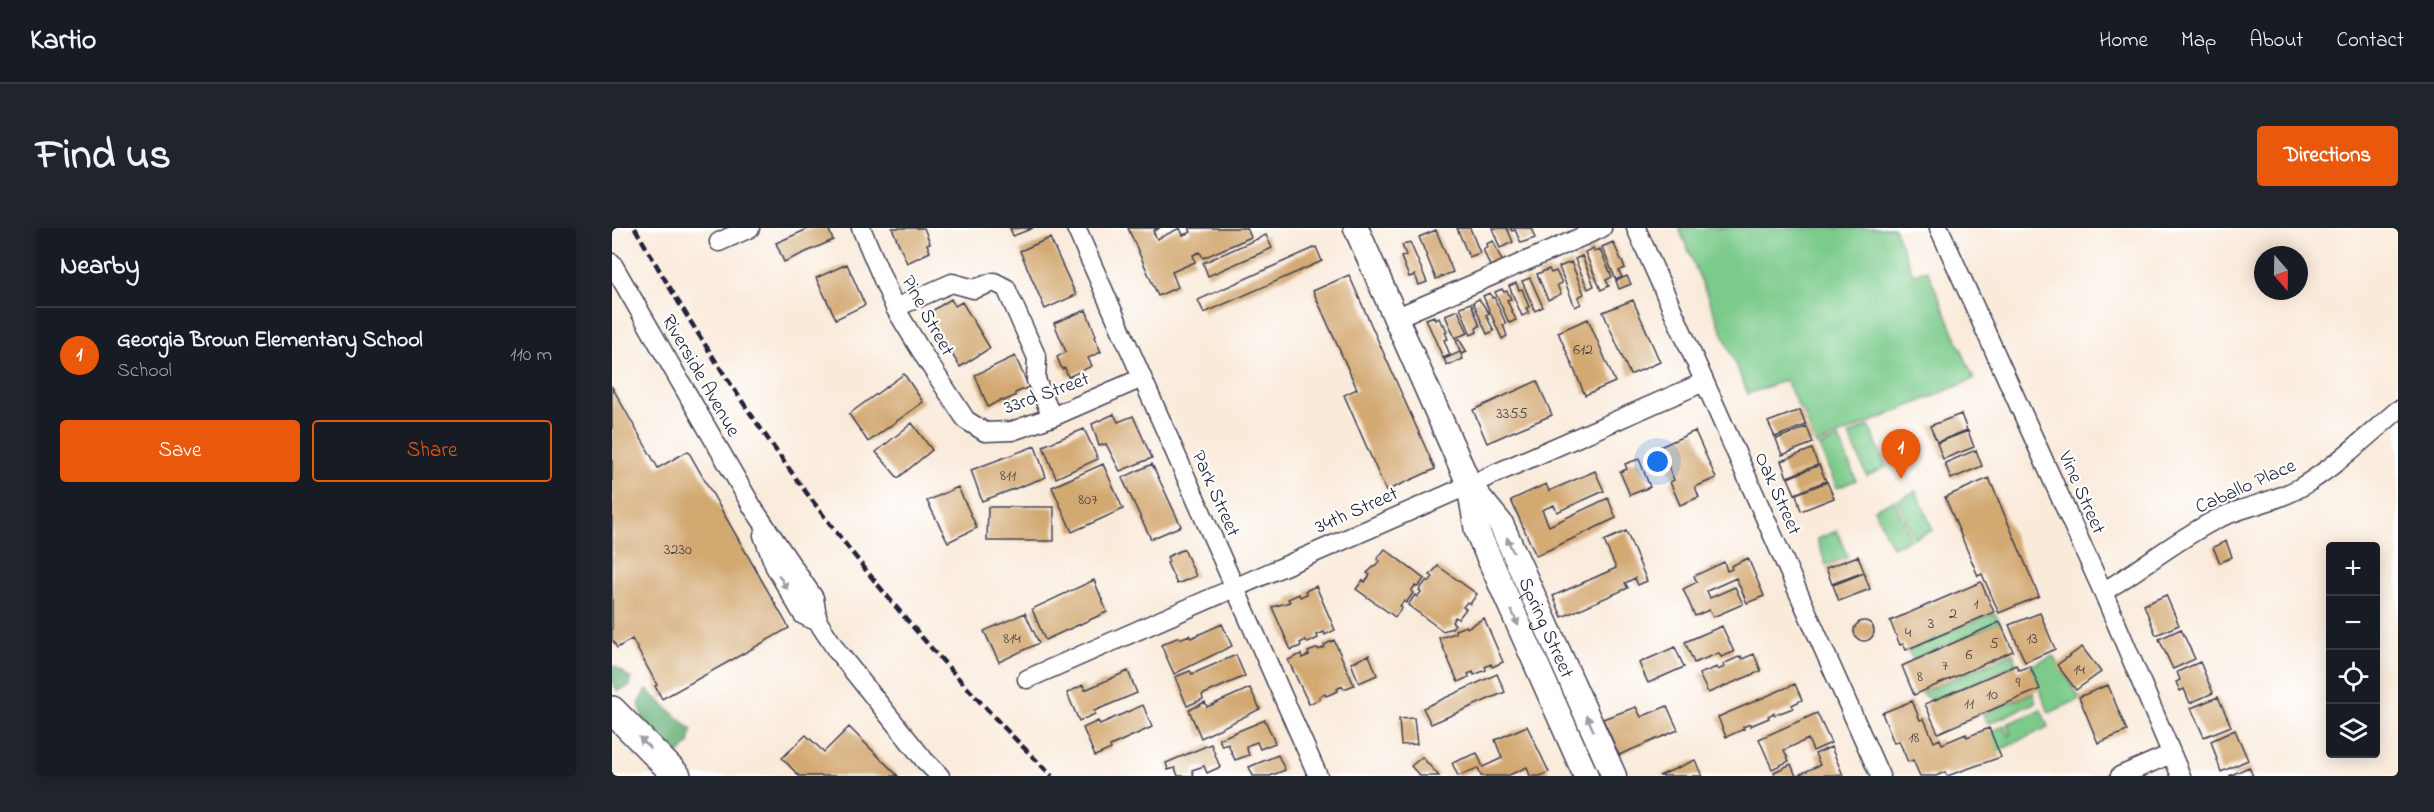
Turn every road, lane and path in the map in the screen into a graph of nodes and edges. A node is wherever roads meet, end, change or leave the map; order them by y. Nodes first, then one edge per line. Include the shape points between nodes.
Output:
1 (750, 228) edge
2 (861, 228) edge
3 (1076, 228) edge
4 (1356, 228) edge
5 (1602, 228) edge
6 (1636, 228) edge
7 (1939, 228) edge
8 (719, 242) dead end
9 (612, 263) edge
10 (895, 308) junction
11 (1395, 318) junction
12 (1142, 378) junction
13 (1704, 382) junction
14 (2398, 410) edge
15 (1052, 417) junction
16 (966, 420) joint
17 (1469, 484) junction
18 (1235, 588) junction
19 (2103, 592) junction
20 (1027, 679) dead end
21 (612, 710) edge
22 (2171, 754) junction
23 (677, 776) edge
24 (940, 776) edge
25 (1318, 776) edge
26 (1586, 776) edge
27 (1614, 776) edge
28 (1881, 776) edge
29 (2120, 776) edge
30 (2181, 776) edge

1 - 8 street
2 - 10 street, Pine Street
3 - 12 street, Park Street
4 - 11 main road, Spring Street
5 - 11 street
6 - 13 street, Oak Street
7 - 19 street, Vine Street
9 - 24 street, Riverside Avenue via 753,508 813,598 818,622 837,651
10 - 15 street via 952,283 974,289 994,282 1005,288 1037,358 1036,380
10 - 16 street, Pine Street
11 - 17 main road, Spring Street
12 - 15 street, 33rd Street
12 - 18 street, Park Street
13 - 17 street, 34th Street
13 - 28 street, Oak Street
14 - 19 street, Caballo Place via 2300,488 2217,519
15 - 16 street, 33rd Street via 1012,431 985,432
17 - 18 street, 34th Street
17 -> 26 main road, Spring Street via 1477,531
27 -> 17 main road, Spring Street via 1501,524
18 - 20 street, 34th Street
18 - 25 street, Park Street
19 - 22 street, Vine Street
23 -> 21 highway
22 - 29 street
22 - 30 street, Vine Street

